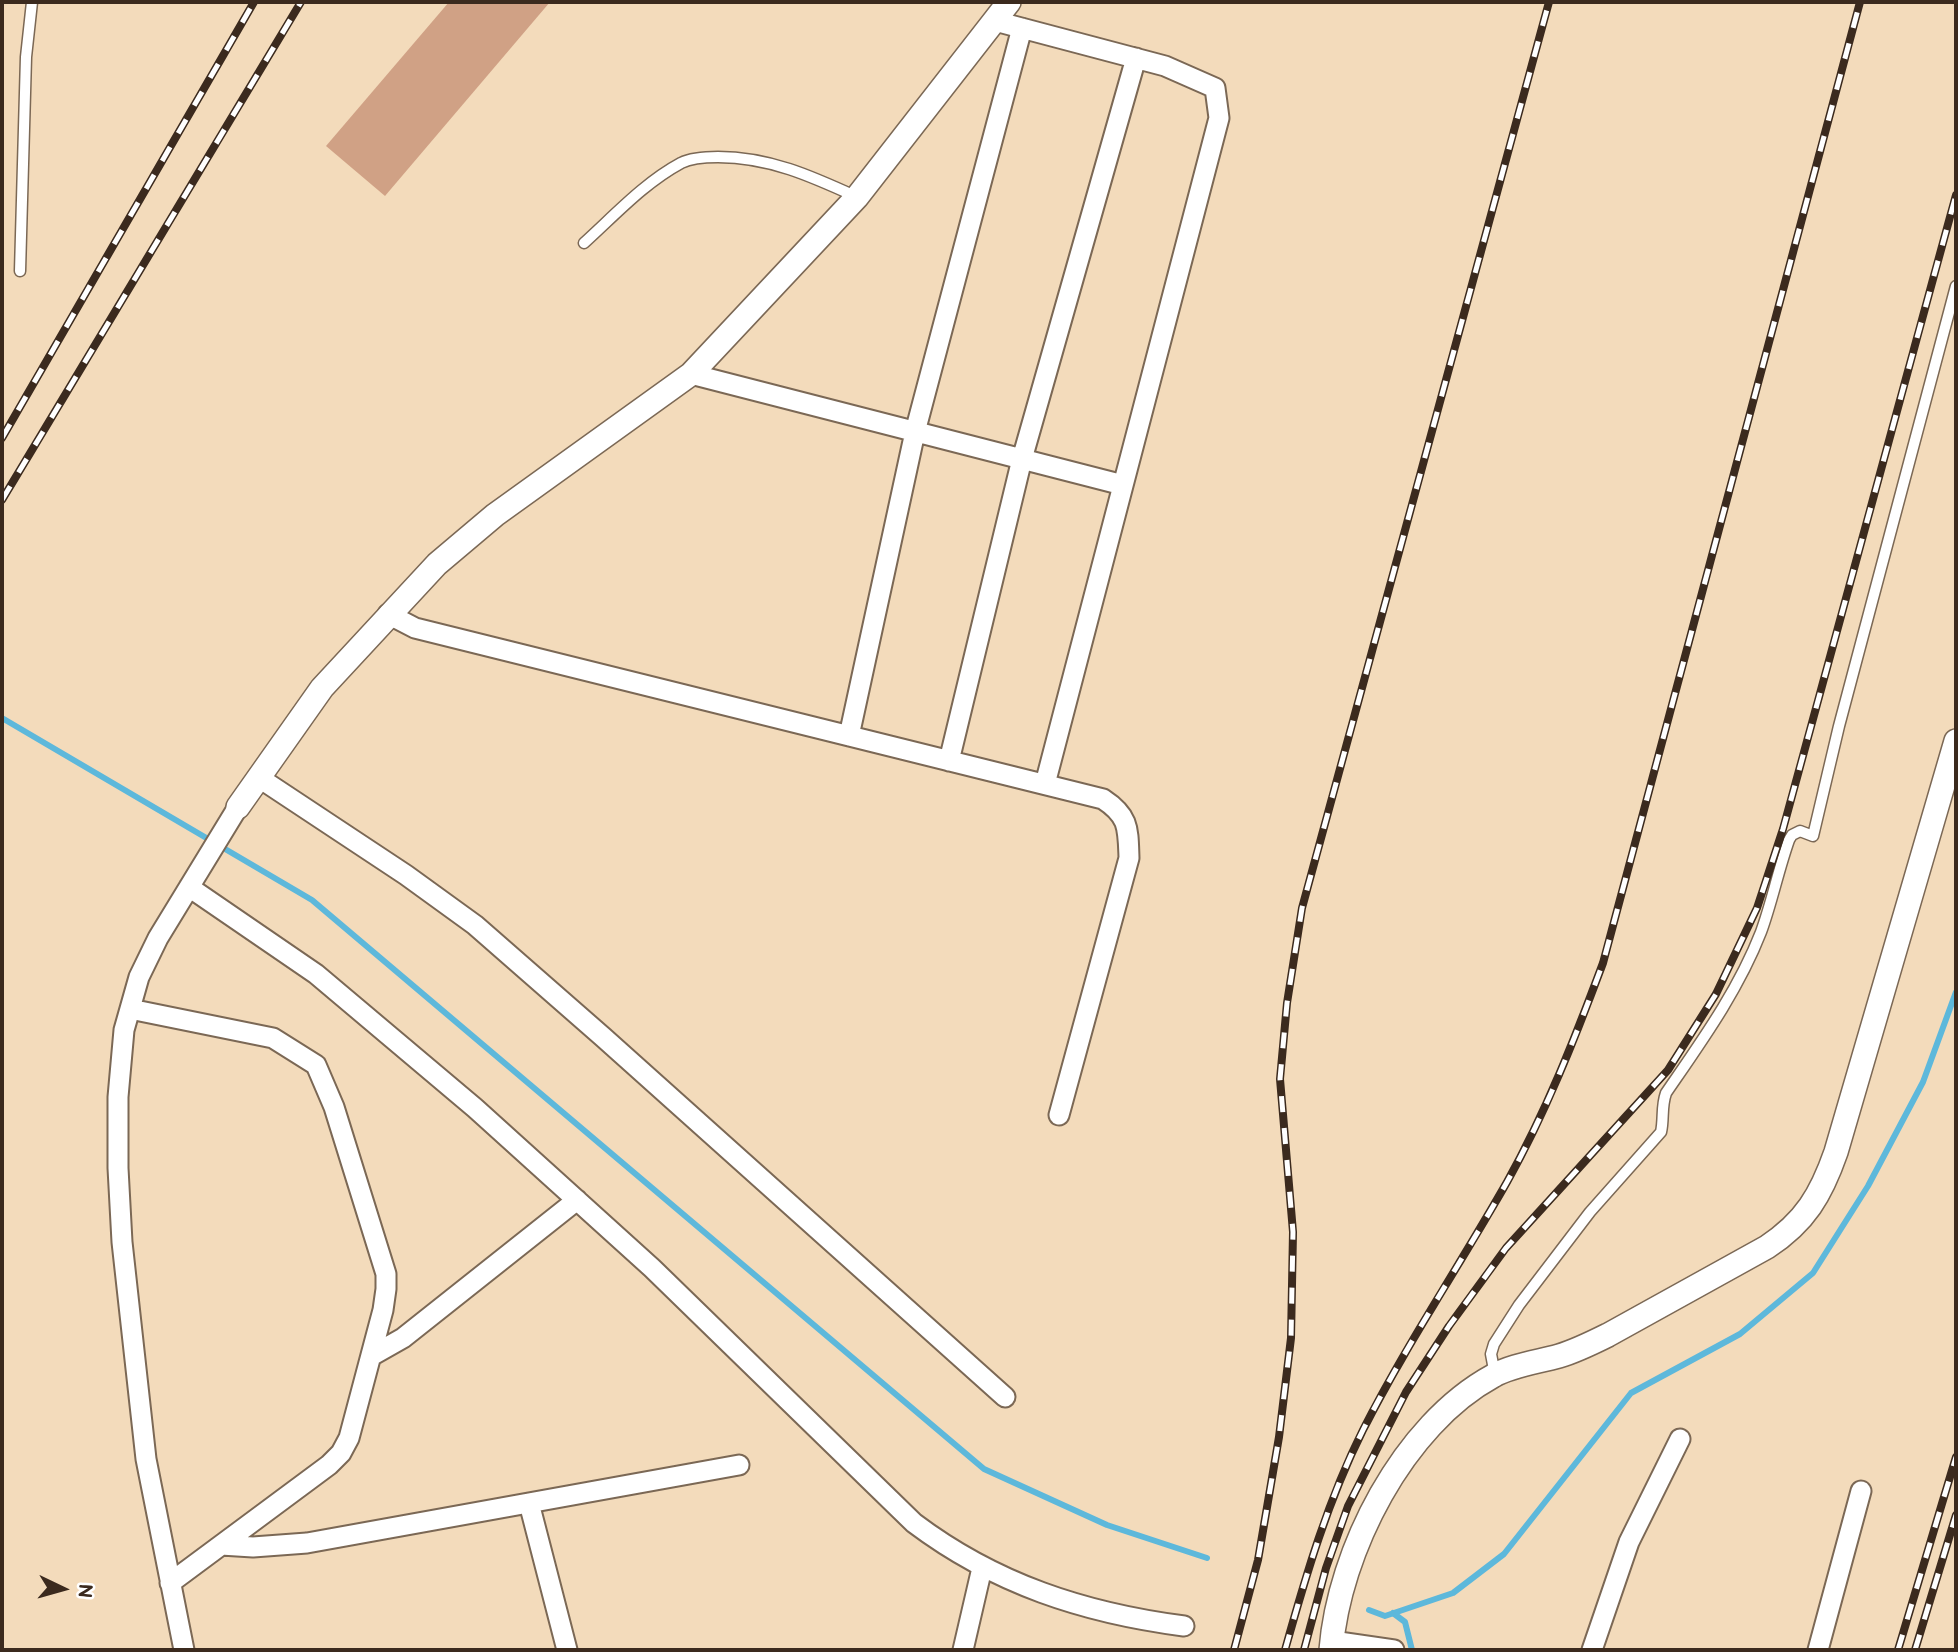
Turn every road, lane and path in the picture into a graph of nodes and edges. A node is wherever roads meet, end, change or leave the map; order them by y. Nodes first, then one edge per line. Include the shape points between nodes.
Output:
1 (32, 2) edge
2 (1009, 2) edge
3 (995, 21) junction
4 (1022, 28) junction
5 (1136, 58) junction
6 (858, 197) junction
7 (584, 243) dead end
8 (20, 271) dead end
9 (1956, 286) edge
10 (1954, 300) edge
11 (691, 374) junction
12 (915, 432) junction
13 (1022, 460) junction
14 (1123, 485) junction
15 (388, 614) junction
16 (849, 736) junction
17 (1956, 741) edge
18 (949, 761) junction
19 (258, 777) junction
20 (1045, 784) junction
21 (238, 807) joint
22 (189, 887) junction
23 (130, 1009) junction
24 (1059, 1115) dead end
25 (577, 1200) junction
26 (373, 1355) junction
27 (1495, 1375) junction
28 (1005, 1397) dead end
29 (1680, 1439) dead end
30 (739, 1465) dead end
31 (1861, 1491) dead end
32 (529, 1503) junction
33 (221, 1545) junction
34 (982, 1568) junction
35 (170, 1583) junction
36 (1184, 1626) dead end
37 (1332, 1645) edge
38 (184, 1650) edge
39 (567, 1650) edge
40 (963, 1650) edge
41 (1394, 1650) edge
42 (1592, 1650) edge
43 (1818, 1650) edge

1 - 8 lane via 26,57
2 - 3 street
3 - 4 street
3 - 6 street
4 - 5 street
4 - 12 street
5 - 13 street
5 - 14 street via 1216,88 1219,118
6 - 7 lane via 769,161 710,157 684,162 655,179
6 - 11 street
9 - 10 lane
10 - 27 lane via 1813,836 1800,831 1792,835 1747,962 1666,1093 1661,1132 1590,1212 1513,1315 1491,1354
11 - 12 street
11 - 15 street via 495,515
12 - 13 street
12 - 16 street
13 - 14 street
13 - 18 street
14 - 20 street
15 - 16 street via 415,628
15 - 19 street via 321,688
16 - 18 street
17 - 27 street via 1836,1152 1804,1217 1767,1247 1608,1335 1571,1352
18 - 20 street
19 - 21 street
19 - 28 street via 475,925
20 - 24 street via 1103,799 1120,810 1128,833 1129,858
21 - 22 street
22 - 23 street via 158,937
22 - 25 street via 336,989
23 - 26 street via 273,1038 316,1065 334,1107 386,1274
23 - 35 street via 118,1097 122,1242 146,1459
25 - 26 street via 403,1338
25 - 34 street via 914,1523
26 - 33 street via 341,1453
27 - 37 street via 1455,1402 1387,1485 1346,1577
29 - 42 street via 1629,1542
30 - 32 street
31 - 43 street
32 - 33 street via 307,1543
32 - 39 street
33 - 35 street
34 - 36 street via 1023,1587 1137,1620
34 - 40 street
35 - 38 street
37 - 41 street

